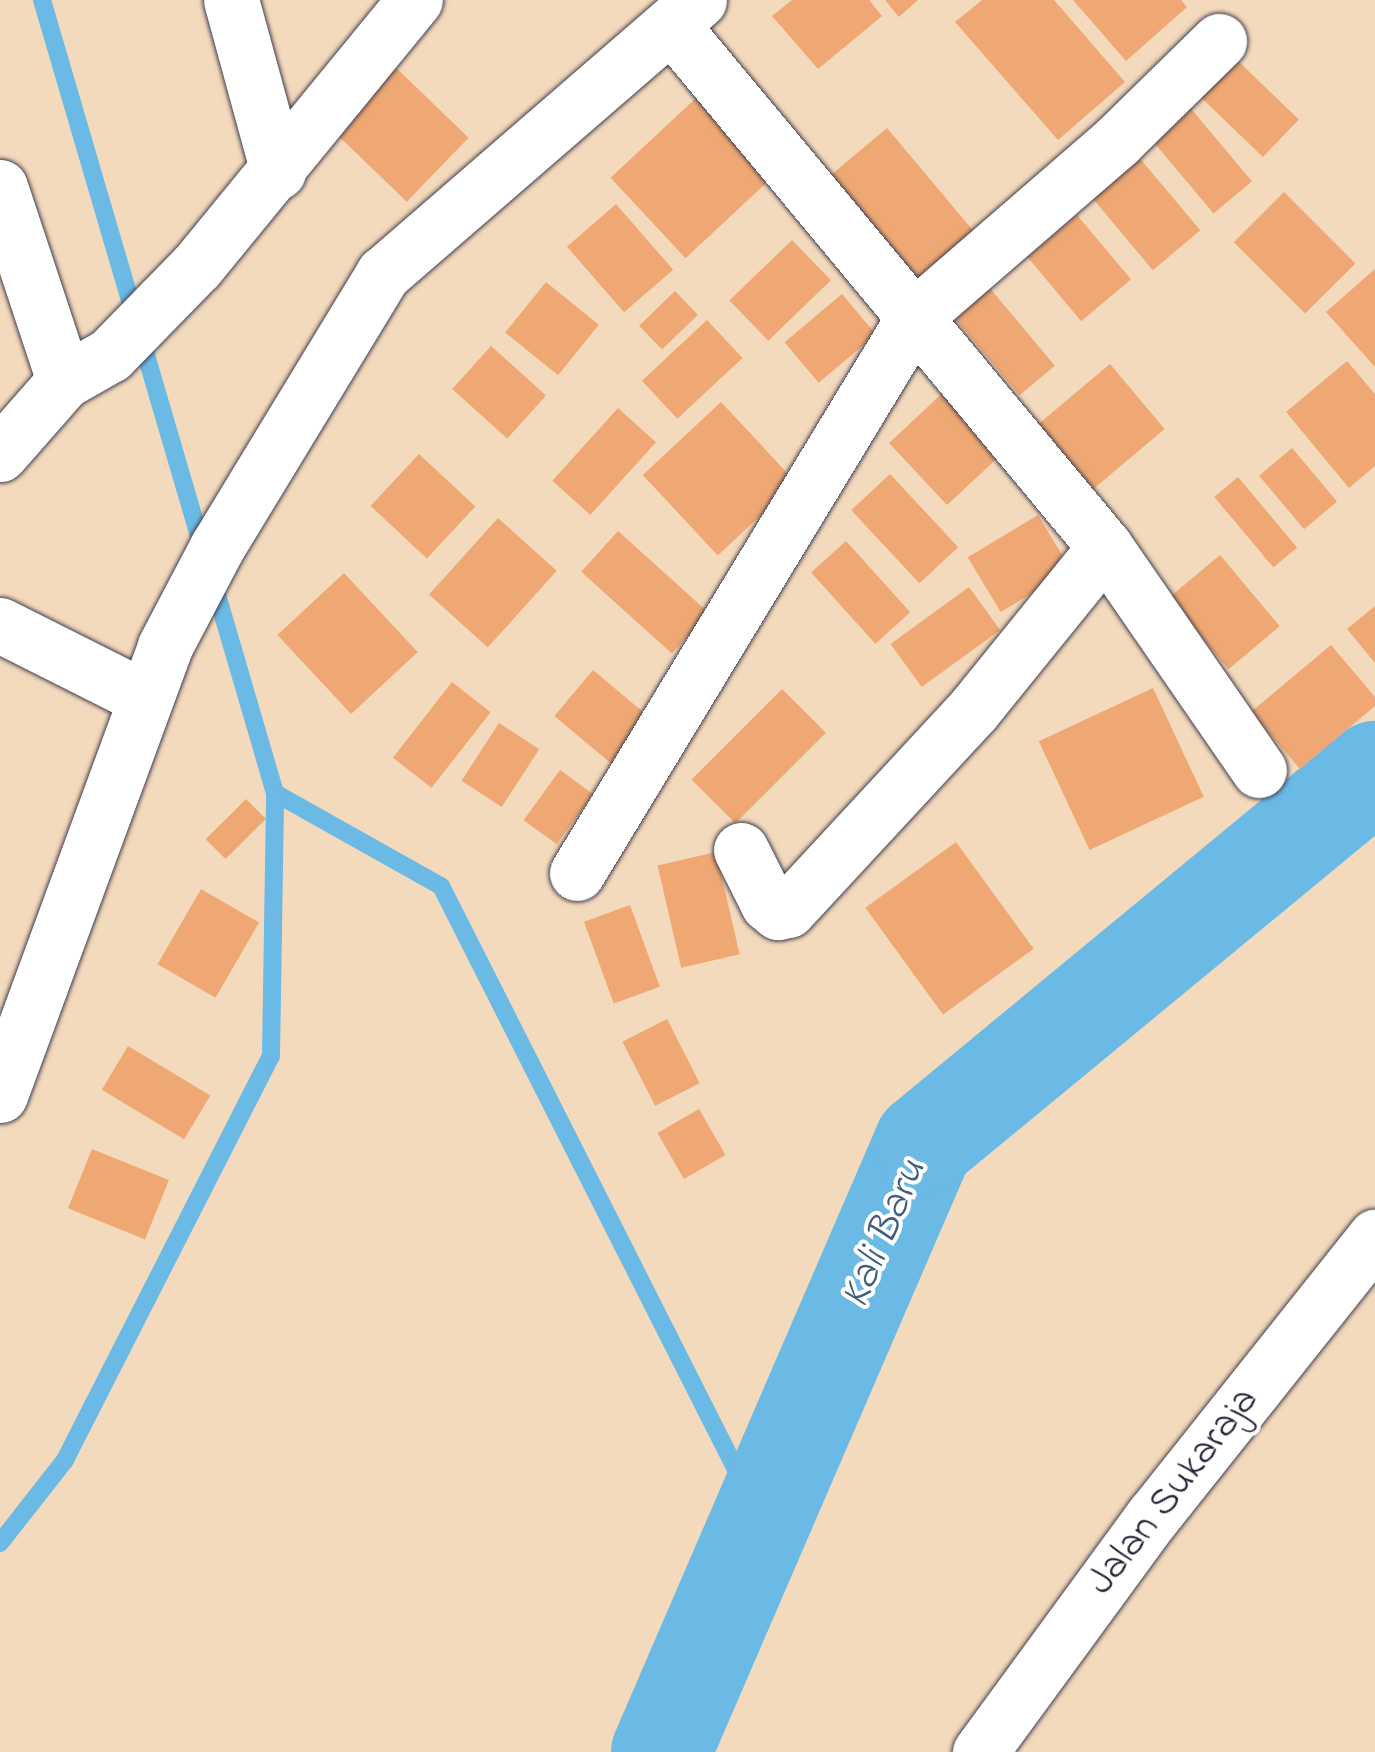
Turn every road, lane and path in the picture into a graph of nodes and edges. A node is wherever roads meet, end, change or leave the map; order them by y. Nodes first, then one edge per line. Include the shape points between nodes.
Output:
1 (230, 0) edge
2 (415, 0) edge
3 (685, 13) edge
4 (1219, 40) dead end
5 (278, 172) junction
6 (0, 188) edge
7 (914, 317) junction
8 (87, 368) junction
9 (0, 454) edge
10 (1105, 548) junction
11 (0, 624) edge
12 (145, 698) junction
13 (1259, 770) dead end
14 (740, 850) dead end
15 (578, 874) dead end
16 (0, 1095) edge
17 (1375, 1237) edge
18 (980, 1752) edge

1 - 5 street
2 - 5 street
3 - 7 street
3 - 12 street via 383,274 217,546
4 - 7 street via 1117,141
5 - 8 street via 197,266
6 - 8 street
7 - 10 street
7 - 15 street
8 - 9 street
10 - 13 street
10 - 14 street via 974,710 788,910 768,904
11 - 12 street
12 - 16 street
17 - 18 street, Jalan Sukaraja via 1153,1516

